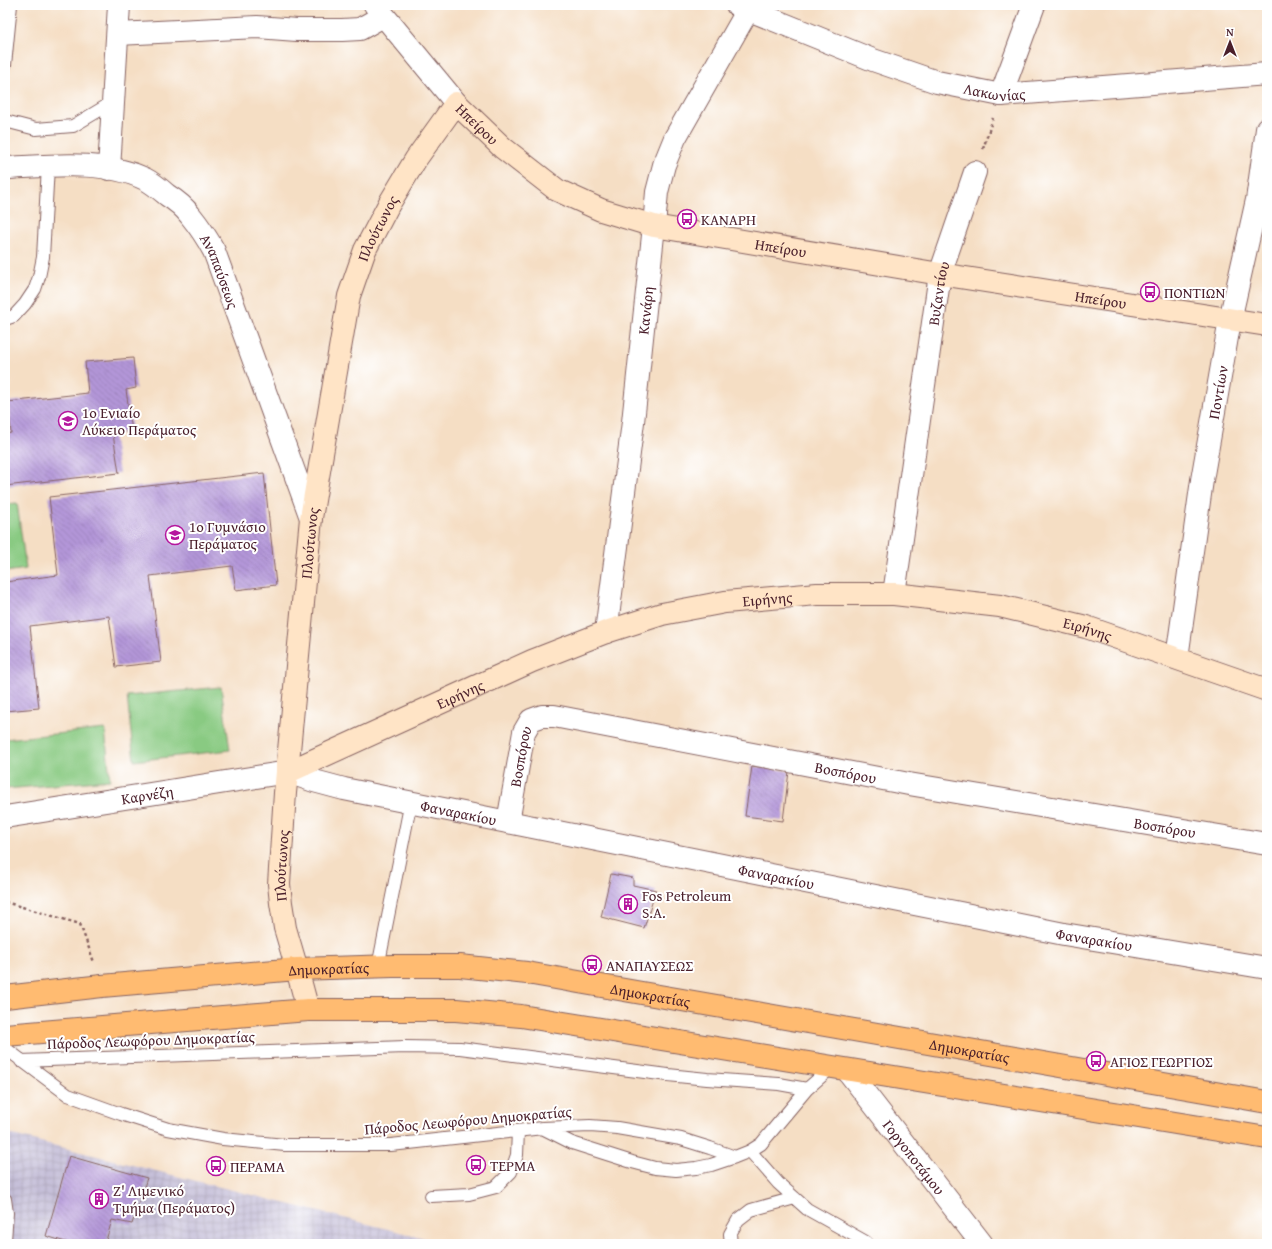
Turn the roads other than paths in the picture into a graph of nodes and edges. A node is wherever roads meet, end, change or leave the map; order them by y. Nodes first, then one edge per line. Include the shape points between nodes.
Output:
1 (11, 5) edge
2 (119, 5) edge
3 (1034, 5) edge
4 (742, 7) edge
5 (379, 10) edge
6 (118, 34) junction
7 (5, 65) edge
8 (1267, 74) edge
9 (1001, 95) junction
10 (113, 102) junction
11 (456, 103) junction
12 (5, 121) edge
13 (1267, 129) edge
14 (48, 166) junction
15 (5, 168) edge
16 (109, 169) junction
17 (975, 172) road end
18 (1262, 200) edge
19 (654, 226) junction
20 (940, 274) junction
21 (5, 319) edge
22 (1230, 320) junction
23 (1267, 325) edge
24 (311, 518) junction
25 (894, 594) junction
26 (606, 632) junction
27 (1177, 658) junction
28 (1267, 690) edge
29 (288, 772) junction
30 (410, 801) junction
31 (6, 817) edge
32 (508, 822) junction
33 (1267, 844) edge
34 (378, 967) junction
35 (1267, 968) edge
36 (297, 969) junction
37 (5, 997) edge
38 (308, 1010) junction
39 (5, 1035) edge
40 (5, 1048) edge
41 (21, 1061) junction
42 (839, 1069) junction
43 (807, 1089) junction
44 (1267, 1102) edge
45 (543, 1128) junction
46 (518, 1131) junction
47 (1267, 1138) edge
48 (750, 1151) junction
49 (735, 1157) junction
50 (431, 1196) dead end
51 (795, 1198) junction
52 (5, 1199) edge
53 (5, 1240) edge
54 (731, 1244) edge
55 (867, 1244) edge
56 (982, 1244) edge

1 - 7 lane
2 - 6 street
3 - 9 street
4 - 9 street, Λακωνίας via 930,80
4 - 19 street, Κανάρη via 675,138 664,165 657,192
5 - 6 street via 360,29 297,30 257,27
5 - 11 street, Ηπείρου
6 - 10 street
8 - 9 street, Λακωνίας
10 - 12 lane via 73,126 36,129
10 - 16 street
11 - 19 street, Ηπείρου via 503,148 557,190 601,210
11 - 24 street, Πλούτωνος via 416,159 365,250 349,296
13 - 18 street, Ποντίων
14 - 15 street, Αναπαύσεως
14 - 16 street, Αναπαύσεως via 89,166
14 - 21 lane via 43,257 39,277 25,304 14,316
16 - 24 street, Αναπαύσεως via 144,179 173,199 189,213 214,251
17 - 20 street, Βυζαντίου
18 - 22 street, Ποντίων
19 - 20 street, Ηπείρου
19 - 26 street, Κανάρη via 633,422
20 - 22 street, Ηπείρου
20 - 25 street, Βυζαντίου
22 - 23 street, Ηπείρου
22 - 27 street, Ποντίων via 1202,480
24 - 29 street, Πλούτωνος
25 - 26 street, Ειρήνης via 817,594 725,602 662,614
25 - 27 street, Ειρήνης via 1000,606 1086,626
26 - 29 street, Ειρήνης via 532,662
27 - 28 street, Ειρήνης
29 - 30 street, Φαναρακίου via 344,789
29 - 31 street, Καρνέζη
29 - 36 street, Πλούτωνος via 279,884 285,928
30 - 32 street, Φαναρακίου
30 - 34 lane
32 - 33 street, Βοσπόρου via 524,732 531,720 542,716 554,716 909,784
32 - 35 street, Φαναρακίου via 1064,934
34 - 36 main road, Δημοκρατίας
34 - 44 main road, Δημοκρατίας via 460,966 527,973
36 - 37 main road, Δημοκρατίας
36 - 38 street, Πλούτωνος
38 - 39 main road
38 - 42 main road via 456,1010 521,1016
40 - 41 lane, Πάροδος Λεωφόρου Δημοκρατίας
41 - 43 lane, Πάροδος Λεωφόρου Δημοκρατίας via 405,1047 460,1048 668,1075 779,1084
41 - 46 lane, Πάροδος Λεωφόρου Δημοκρατίας via 68,1095 168,1129 223,1139 285,1144 391,1145
42 - 43 lane
42 - 47 main road
42 - 56 street, Γοργοποτάμου
43 - 48 lane via 761,1144
45 - 46 lane, Πάροδος Λεωφόρου Δημοκρατίας
45 - 49 lane, Πάροδος Λεωφόρου Δημοκρατίας via 617,1128 681,1139
45 - 49 lane via 572,1143 655,1168 696,1168
46 - 50 lane via 517,1155 511,1172 496,1187 469,1194
48 - 49 lane
48 - 51 lane
51 - 54 lane via 750,1210 738,1220 730,1234
51 - 55 lane via 807,1209
52 - 53 lane

